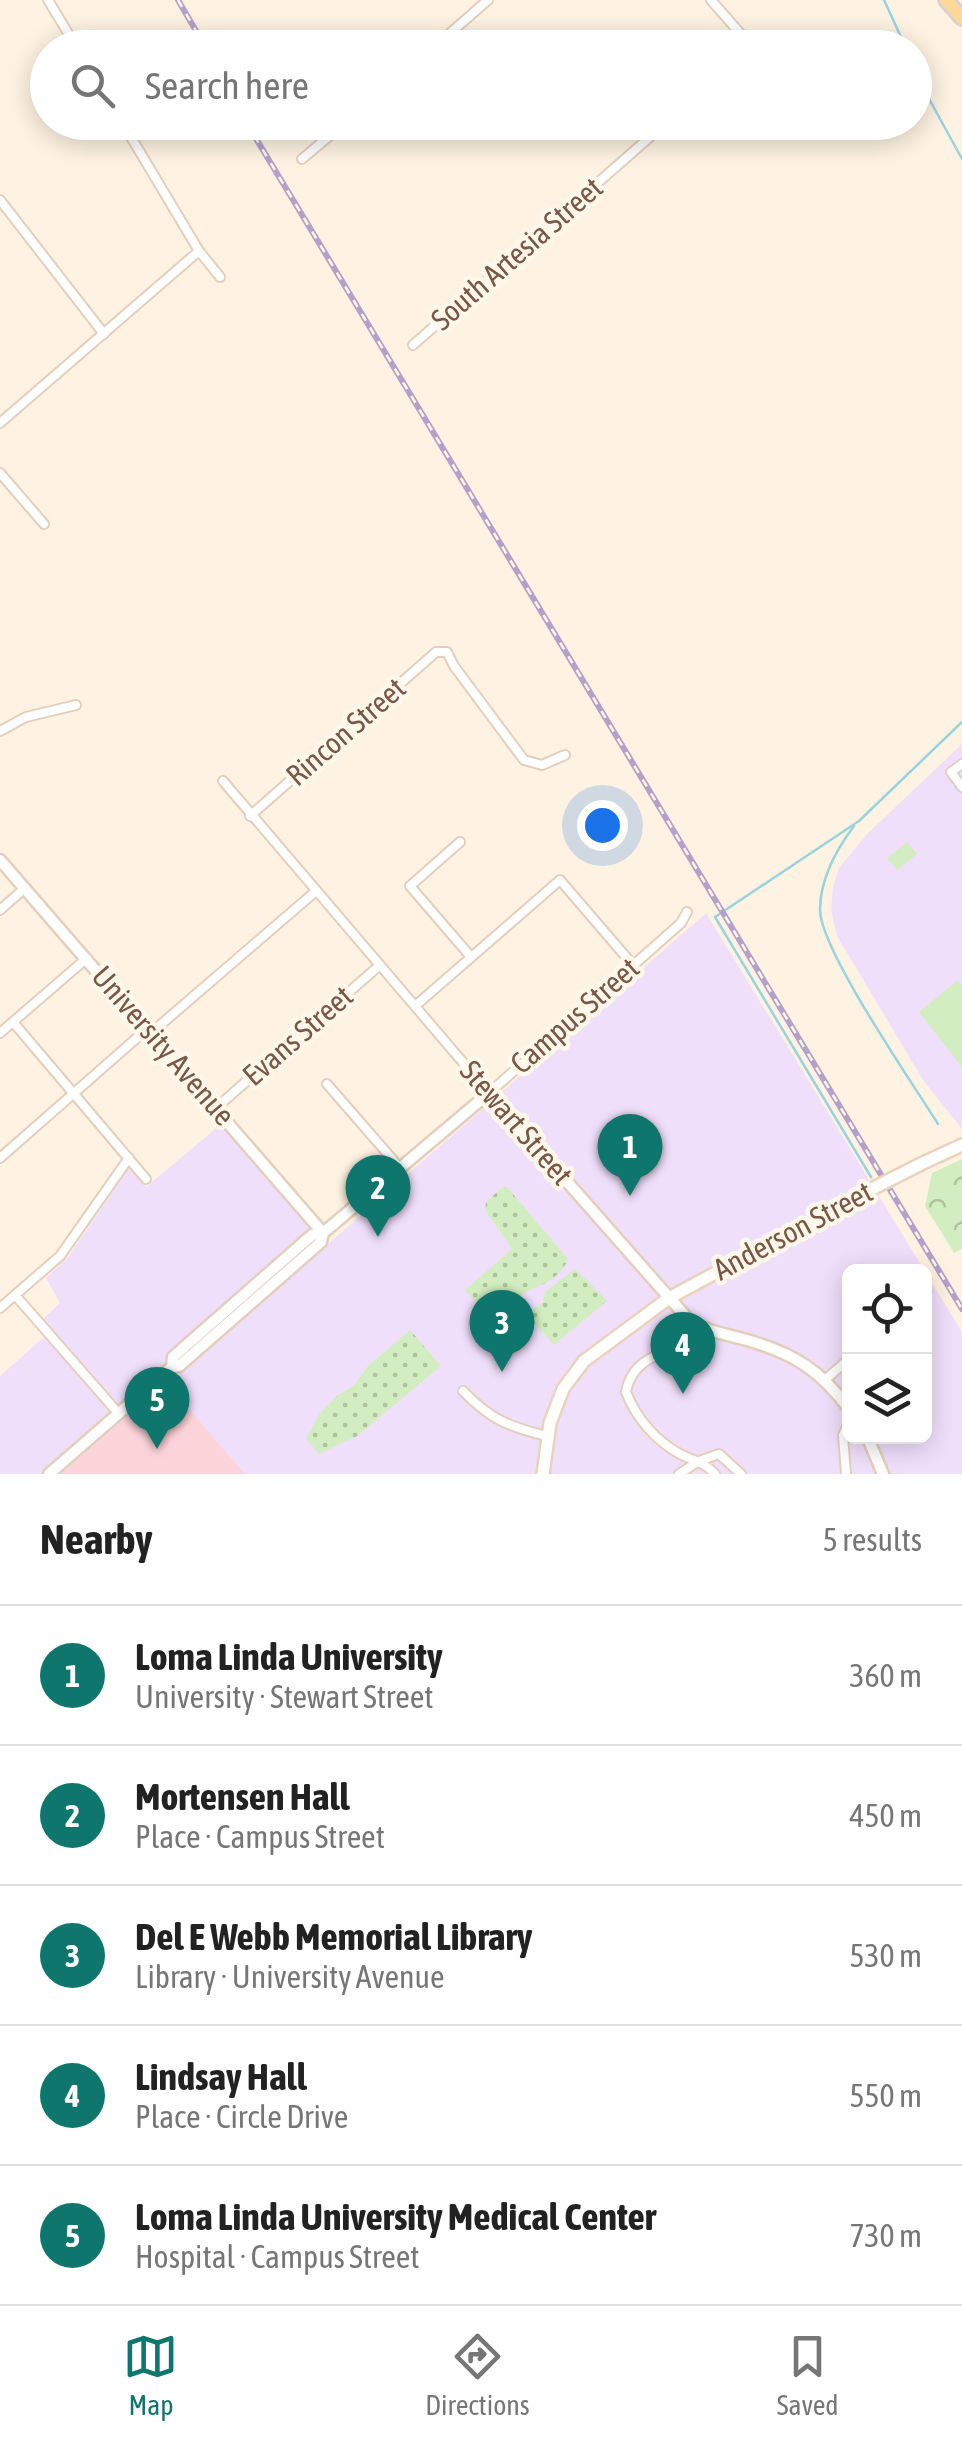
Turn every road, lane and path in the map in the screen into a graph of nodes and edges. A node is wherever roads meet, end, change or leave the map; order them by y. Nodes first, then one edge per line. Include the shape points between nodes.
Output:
1 (48, 0) edge
2 (488, 0) edge
3 (711, 0) edge
4 (946, 0) edge
5 (962, 18) edge
6 (66, 30) edge
7 (453, 30) edge
8 (737, 30) edge
9 (133, 140) edge
10 (325, 140) edge
11 (646, 140) edge
12 (302, 160) dead end
13 (0, 200) edge
14 (200, 252) junction
15 (220, 277) dead end
16 (104, 334) junction
17 (413, 345) dead end
18 (0, 424) edge
19 (0, 473) edge
20 (44, 524) dead end
21 (76, 705) dead end
22 (0, 731) edge
23 (565, 755) dead end
24 (962, 764) edge
25 (223, 781) dead end
26 (962, 787) edge
27 (250, 816) junction
28 (460, 842) dead end
29 (0, 860) edge
30 (25, 888) junction
31 (316, 891) junction
32 (0, 910) edge
33 (687, 912) dead end
34 (472, 957) junction
35 (86, 958) junction
36 (633, 965) junction
37 (380, 966) junction
38 (415, 1006) junction
39 (13, 1022) junction
40 (149, 1031) junction
41 (0, 1033) edge
42 (328, 1084) dead end
43 (488, 1092) junction
44 (73, 1093) junction
45 (216, 1107) junction
46 (962, 1145) edge
47 (0, 1158) edge
48 (129, 1158) junction
49 (400, 1168) junction
50 (146, 1179) dead end
51 (324, 1234) junction
52 (14, 1295) junction
53 (669, 1298) junction
54 (0, 1308) edge
55 (710, 1331) junction
56 (842, 1365) edge
57 (826, 1379) junction
58 (463, 1391) dead end
59 (842, 1400) edge
60 (118, 1414) junction
61 (546, 1436) junction
62 (844, 1444) edge
63 (870, 1444) edge
64 (699, 1460) junction
65 (49, 1474) edge
66 (543, 1474) edge
67 (679, 1474) edge
68 (715, 1474) edge
69 (740, 1474) edge
70 (846, 1474) edge
71 (883, 1474) edge

1 - 6 street
2 - 7 street
3 - 8 street
4 - 5 main road
9 - 14 street
10 - 12 street
11 - 17 street, South Artesia Street
13 - 16 street
14 - 15 street
14 - 16 street
16 - 18 street
19 - 20 street
21 - 22 street via 26,716
23 - 27 street, Rincon Street via 542,766 524,760 442,650
24 - 26 street via 950,772
25 - 27 street, Stewart Street
27 - 31 street, Stewart Street
28 - 34 street via 410,886
29 - 30 street, University Avenue
30 - 32 street
30 - 35 street, University Avenue
31 - 37 street, Stewart Street
31 - 40 street
33 - 36 street, Campus Street
34 - 36 street via 560,880
34 - 38 street
35 - 39 street
35 - 40 street, University Avenue
36 - 43 street, Campus Street
37 - 38 street, Stewart Street
37 - 45 street, Evans Street
38 - 43 street, Stewart Street
39 - 41 street
39 - 44 street
40 - 44 street
40 - 45 street, University Avenue
42 - 49 street
43 - 49 street, Campus Street
43 - 53 street, Stewart Street
44 - 47 street
44 - 48 street
45 - 51 street, University Avenue
46 - 53 main road, Anderson Street, bridge
48 - 50 street
48 - 52 street via 70,1244
49 - 51 street, Campus Street
51 - 60 street, Campus Street via 312,1235 246,1292
52 - 54 street
52 - 60 street
53 - 55 street, Stewart Street via 688,1320
53 - 61 main road, Anderson Street via 584,1361 563,1390
55 - 57 street, Stewart Street via 778,1350
55 - 64 street via 645,1360 632,1372 626,1392 659,1440
56 - 57 street
57 - 59 street, Stewart Street
58 - 61 street via 504,1425
60 - 65 street, Campus Street
61 - 66 main road, Anderson Street
62 - 70 street
63 - 71 street
64 - 67 street
64 - 68 street
64 - 69 street via 719,1454

